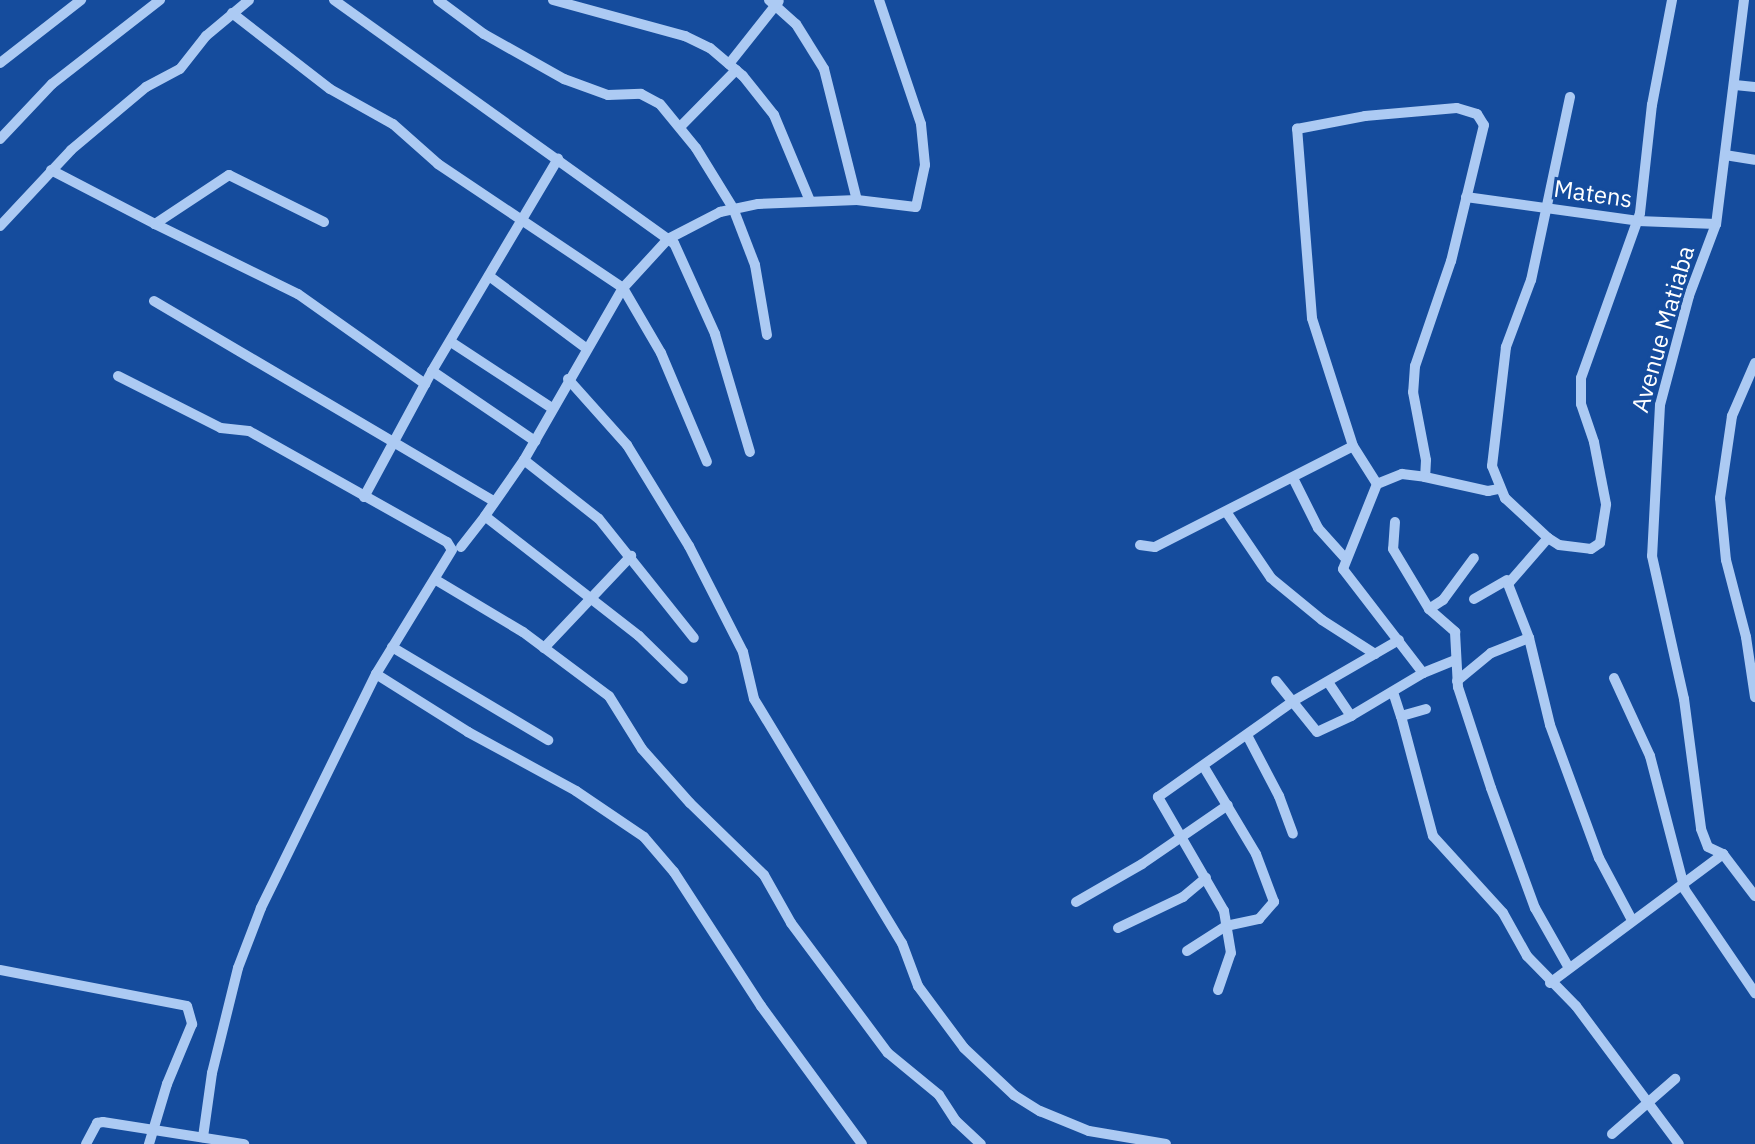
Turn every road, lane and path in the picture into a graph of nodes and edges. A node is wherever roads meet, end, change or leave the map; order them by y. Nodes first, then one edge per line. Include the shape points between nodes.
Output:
1 (81, 0) edge
2 (160, 0) edge
3 (249, 0) edge
4 (334, 0) edge
5 (438, 0) edge
6 (553, 0) edge
7 (879, 0) edge
8 (1672, 0) edge
9 (1744, 0) edge
10 (775, 2) edge
11 (232, 13) junction
12 (0, 63) edge
13 (732, 67) junction
14 (1735, 85) junction
15 (1755, 87) edge
16 (1570, 97) dead end
17 (680, 127) junction
18 (0, 139) edge
19 (1725, 155) junction
20 (558, 159) junction
21 (1755, 160) edge
22 (51, 170) junction
23 (1466, 197) junction
24 (858, 200) junction
25 (810, 201) junction
26 (733, 208) junction
27 (1547, 208) junction
28 (523, 218) junction
29 (1638, 221) junction
30 (324, 222) dead end
31 (155, 223) junction
32 (1716, 224) junction
33 (0, 226) edge
34 (668, 239) junction
35 (489, 276) junction
36 (623, 288) junction
37 (154, 301) dead end
38 (767, 335) dead end
39 (451, 342) junction
40 (586, 348) junction
41 (1755, 363) edge
42 (432, 371) junction
43 (118, 376) dead end
44 (568, 379) junction
45 (425, 384) junction
46 (1750, 390) edge
47 (552, 408) junction
48 (396, 440) junction
49 (535, 441) junction
50 (1353, 446) junction
51 (750, 452) dead end
52 (524, 460) junction
53 (708, 462) dead end
54 (1425, 477) junction
55 (1293, 478) junction
56 (1377, 484) junction
57 (1498, 489) junction
58 (364, 497) junction
59 (494, 501) junction
60 (1227, 513) junction
61 (485, 516) junction
62 (1395, 522) dead end
63 (1548, 538) junction
64 (1140, 545) dead end
65 (461, 547) dead end
66 (631, 556) junction
67 (1344, 557) junction
68 (1474, 558) dead end
69 (436, 580) junction
70 (1507, 580) junction
71 (588, 597) junction
72 (1474, 599) dead end
73 (1429, 608) junction
74 (694, 638) dead end
75 (1528, 638) junction
76 (1399, 640) junction
77 (392, 648) junction
78 (544, 648) junction
79 (1375, 654) junction
80 (1456, 660) junction
81 (1423, 673) junction
82 (376, 674) junction
83 (1614, 678) dead end
84 (683, 680) dead end
85 (1276, 681) dead end
86 (1457, 681) junction
87 (1328, 682) junction
88 (1393, 692) junction
89 (1755, 697) edge
90 (1294, 700) junction
91 (1426, 709) dead end
92 (1351, 716) junction
93 (1402, 716) junction
94 (1248, 737) junction
95 (548, 740) dead end
96 (1204, 767) junction
97 (1228, 805) junction
98 (1293, 834) dead end
99 (1179, 837) junction
100 (1723, 853) junction
101 (1206, 878) junction
102 (1683, 881) junction
103 (1755, 896) edge
104 (1076, 902) dead end
105 (1632, 920) junction
106 (1226, 926) junction
107 (1118, 928) dead end
108 (1187, 951) dead end
109 (1569, 968) junction
110 (0, 970) edge
111 (1550, 983) junction
112 (1218, 990) dead end
113 (1755, 993) edge
114 (1675, 1080) dead end
115 (1647, 1104) junction
116 (153, 1130) junction
117 (1612, 1134) dead end
118 (203, 1137) junction
119 (86, 1144) edge
120 (149, 1144) edge
121 (244, 1144) edge
122 (862, 1144) edge
123 (981, 1144) edge
124 (1166, 1144) edge
125 (1679, 1144) edge

1 - 12 street
2 - 18 street via 52,84
3 - 11 street
4 - 20 street
5 - 17 street via 484,34 564,79 608,95 635,93 653,99
6 - 13 street via 685,36
7 - 24 street via 915,100 924,146 923,184 913,208
8 - 29 street via 1652,105
9 - 14 street, Avenue Matiaba
10 - 13 street
10 - 24 street via 796,24 824,69
11 - 22 street via 180,69 146,87
11 - 28 street via 330,89 393,124 438,164
13 - 17 street
13 - 25 street via 774,115
14 - 15 street
14 - 19 street, Avenue Matiaba
16 - 27 street
17 - 26 street
19 - 21 street
19 - 32 street, Avenue Matiaba
20 - 28 street
20 - 34 street
22 - 31 street
22 - 33 street
23 - 27 street, Matens
23 - 50 street via 1484,125 1470,110 1434,108 1297,129 1312,318
23 - 54 street via 1442,293 1415,366 1413,392
24 - 25 street
25 - 26 street
26 - 34 street
26 - 38 street via 755,265
27 - 29 street, Matens
27 - 57 street via 1531,281 1503,362 1492,466
28 - 35 street
28 - 36 street
29 - 32 street, Matens
29 - 63 street via 1630,232 1581,378 1581,404 1599,460 1606,504 1600,542 1591,549
30 - 31 street via 229,175
31 - 45 street via 298,294
32 - 100 street, Avenue Matiaba via 1689,296 1660,405 1652,556 1684,699 1701,829 1709,847
34 - 36 street
34 - 51 street via 715,334
35 - 39 street
35 - 40 street
36 - 40 street
36 - 53 street via 661,352
37 - 48 street
39 - 42 street
39 - 47 street
40 - 44 street
41 - 46 street
42 - 45 street
42 - 49 street
43 - 58 street via 221,428 249,431
44 - 47 street
44 - 124 street via 627,445 689,546 743,652 754,699 902,943 918,986 964,1048 1014,1095 1040,1111 1089,1130
45 - 48 street
46 - 89 street via 1730,421 1720,478 1720,513
47 - 49 street
48 - 58 street
48 - 59 street
49 - 52 street
50 - 55 street
50 - 56 street
52 - 59 street
52 - 66 street via 599,519
54 - 56 street via 1402,474
54 - 57 street via 1488,491
55 - 60 street
55 - 67 street via 1318,528
56 - 67 street
57 - 63 street
58 - 69 street via 450,544 452,553
59 - 61 street
60 - 64 street via 1155,547
60 - 79 street via 1271,578 1322,620
61 - 65 street
61 - 71 street
62 - 73 street via 1393,549
63 - 70 street
66 - 71 street
66 - 74 street
67 - 76 street via 1345,574
68 - 73 street via 1443,600
69 - 77 street
69 - 78 street
70 - 72 street
70 - 75 street
71 - 78 street
71 - 84 street via 639,636
73 - 80 street via 1455,632
75 - 86 street via 1491,653
75 - 105 street via 1550,725 1599,858
76 - 79 street
76 - 81 street
77 - 82 street
77 - 95 street
78 - 123 street via 615,703 642,748 764,875 791,923 888,1053 939,1095 956,1121
79 - 87 street
80 - 81 street
80 - 86 street
81 - 88 street
82 - 118 street via 282,858 238,968 212,1073
82 - 122 street via 576,790 644,837 674,872 761,1006
83 - 102 street via 1650,756
85 - 90 street
86 - 109 street via 1535,908
87 - 90 street
87 - 92 street
88 - 92 street
88 - 93 street
90 - 92 street via 1317,732
90 - 94 street
91 - 93 street
93 - 111 street via 1433,836 1503,913 1527,956
94 - 96 street
94 - 98 street
96 - 97 street
96 - 99 street via 1157,799
97 - 99 street
97 - 106 street via 1268,877 1274,902 1259,919
99 - 101 street
99 - 104 street
100 - 102 street
100 - 103 street, Avenue Matiaba
101 - 106 street
101 - 107 street via 1183,897
102 - 105 street
102 - 113 street via 1710,932
105 - 109 street
106 - 108 street
106 - 112 street via 1231,953
109 - 111 street
110 - 116 street via 187,1006 192,1024
111 - 115 street via 1576,1006
114 - 115 street
115 - 117 street
115 - 125 street
116 - 118 street
116 - 119 street via 100,1122
116 - 120 street
118 - 121 street

